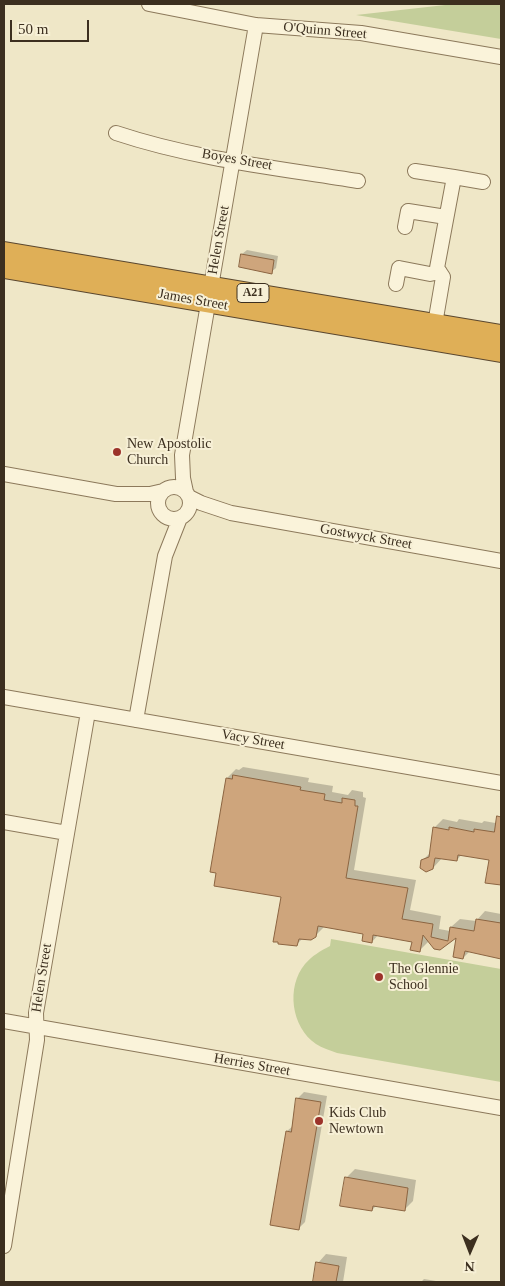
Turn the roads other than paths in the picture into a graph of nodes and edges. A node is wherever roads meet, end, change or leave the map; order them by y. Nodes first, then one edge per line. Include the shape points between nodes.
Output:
1 (149, 4) edge
2 (256, 26) junction
3 (501, 57) edge
4 (116, 133) dead end
5 (234, 161) junction
6 (415, 171) dead end
7 (454, 177) junction
8 (358, 181) dead end
9 (483, 182) dead end
10 (446, 217) junction
11 (405, 228) dead end
12 (4, 252) edge
13 (4, 268) edge
14 (440, 272) junction
15 (396, 284) dead end
16 (210, 294) junction
17 (435, 324) junction
18 (501, 335) edge
19 (501, 352) edge
20 (182, 455) junction
21 (4, 474) edge
22 (165, 490) junction
23 (116, 494) junction
24 (188, 495) junction
25 (160, 512) junction
26 (231, 513) junction
27 (183, 516) junction
28 (165, 556) junction
29 (501, 561) edge
30 (4, 697) edge
31 (88, 712) junction
32 (136, 720) junction
33 (501, 783) edge
34 (4, 822) edge
35 (67, 833) junction
36 (4, 1021) edge
37 (37, 1027) junction
38 (501, 1108) edge
39 (4, 1246) edge

1 - 2 street, O'Quinn Street
2 - 3 street, O'Quinn Street via 361,33
2 - 5 street, Helen Street
4 - 5 street, Boyes Street via 148,144
5 - 8 street, Boyes Street
5 - 16 street, Helen Street
6 - 7 street
7 - 9 street
7 - 10 street
10 - 11 street via 408,211
10 - 14 street via 437,268
12 - 16 highway, James Street / A21
13 - 16 highway, James Street / A21
14 - 15 street via 430,274 399,268
14 - 17 street via 443,277
16 - 17 highway, James Street / A21
16 - 19 highway, James Street / A21
16 - 20 street, Helen Street
17 - 18 highway, James Street / A21
20 - 22 street, Helen Street
20 - 24 street, Helen Street
21 - 23 street
22 - 23 street via 150,494
22 - 24 street via 177,487
22 - 25 street via 158,500
23 - 25 street
24 - 26 street, Gostwyck Street
24 - 27 street via 190,507
25 - 27 street via 170,519
25 - 28 street via 165,529
26 - 27 street, Gostwyck Street
26 - 29 street, Gostwyck Street
27 - 28 street
28 - 32 street
30 - 31 street, Vacy Street
31 - 32 street, Vacy Street
31 - 35 street, Helen Street
32 - 33 street, Vacy Street
34 - 35 street
35 - 37 street, Helen Street via 36,1013
36 - 37 street, Herries Street
37 - 38 street, Herries Street
37 - 39 street, Helen Street

